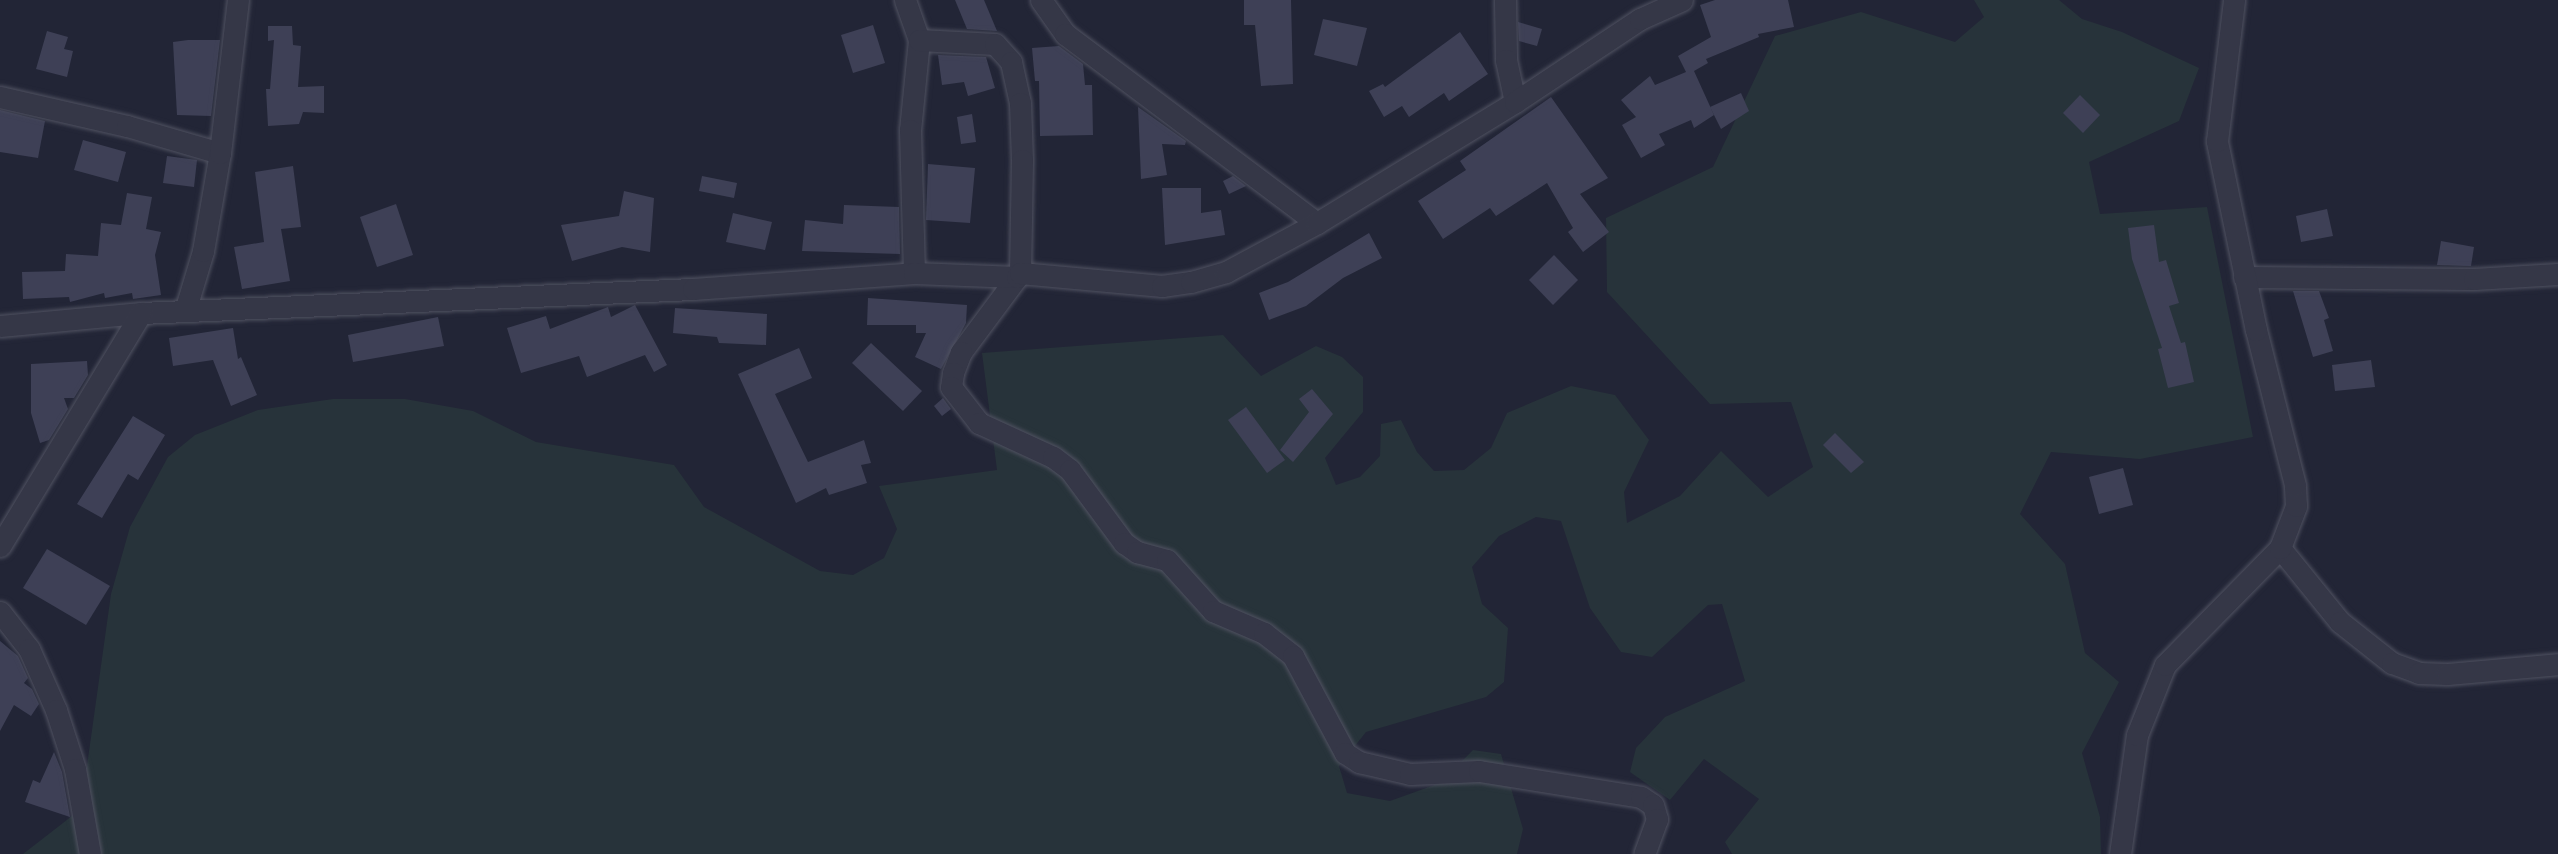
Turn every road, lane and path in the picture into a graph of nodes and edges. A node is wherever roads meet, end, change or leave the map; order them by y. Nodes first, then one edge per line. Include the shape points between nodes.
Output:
1 (238, 0) edge
2 (905, 0) edge
3 (1041, 0) edge
4 (1505, 0) edge
5 (1682, 0) edge
6 (2234, 0) edge
7 (919, 40) junction
8 (0, 97) edge
9 (1515, 102) junction
10 (220, 153) junction
11 (1317, 223) junction
12 (914, 273) junction
13 (1019, 275) junction
14 (2558, 275) edge
15 (2244, 277) junction
16 (185, 311) junction
17 (141, 313) junction
18 (0, 326) edge
19 (0, 546) edge
20 (2280, 548) junction
21 (0, 611) edge
22 (2558, 664) edge
23 (90, 854) edge
24 (1644, 854) edge
25 (2120, 854) edge

1 - 10 street
2 - 7 street
3 - 11 street via 1065,34
4 - 9 street via 1506,60
5 - 9 street via 1640,19
6 - 15 street via 2217,141
7 - 12 street via 909,130
7 - 13 street via 995,44 1011,62 1022,148
8 - 10 street
9 - 11 street
10 - 16 street via 203,251
11 - 13 street via 1226,272 1191,282 1162,286
12 - 13 street
12 - 16 street via 693,289
13 - 24 street via 961,352 953,373 951,387 979,423 1054,457 1070,470 1124,543 1137,552 1167,560 1213,611 1264,634 1293,656 1345,753 1359,762 1410,774 1479,771 1641,796 1653,806 1657,819
14 - 15 street
15 - 20 street via 2295,485 2294,516
16 - 17 street
17 - 18 street
17 - 19 street
20 - 22 street via 2340,622 2392,663 2419,673 2447,674
20 - 25 street via 2165,665 2137,734
21 - 23 street via 29,649 56,710 75,769

